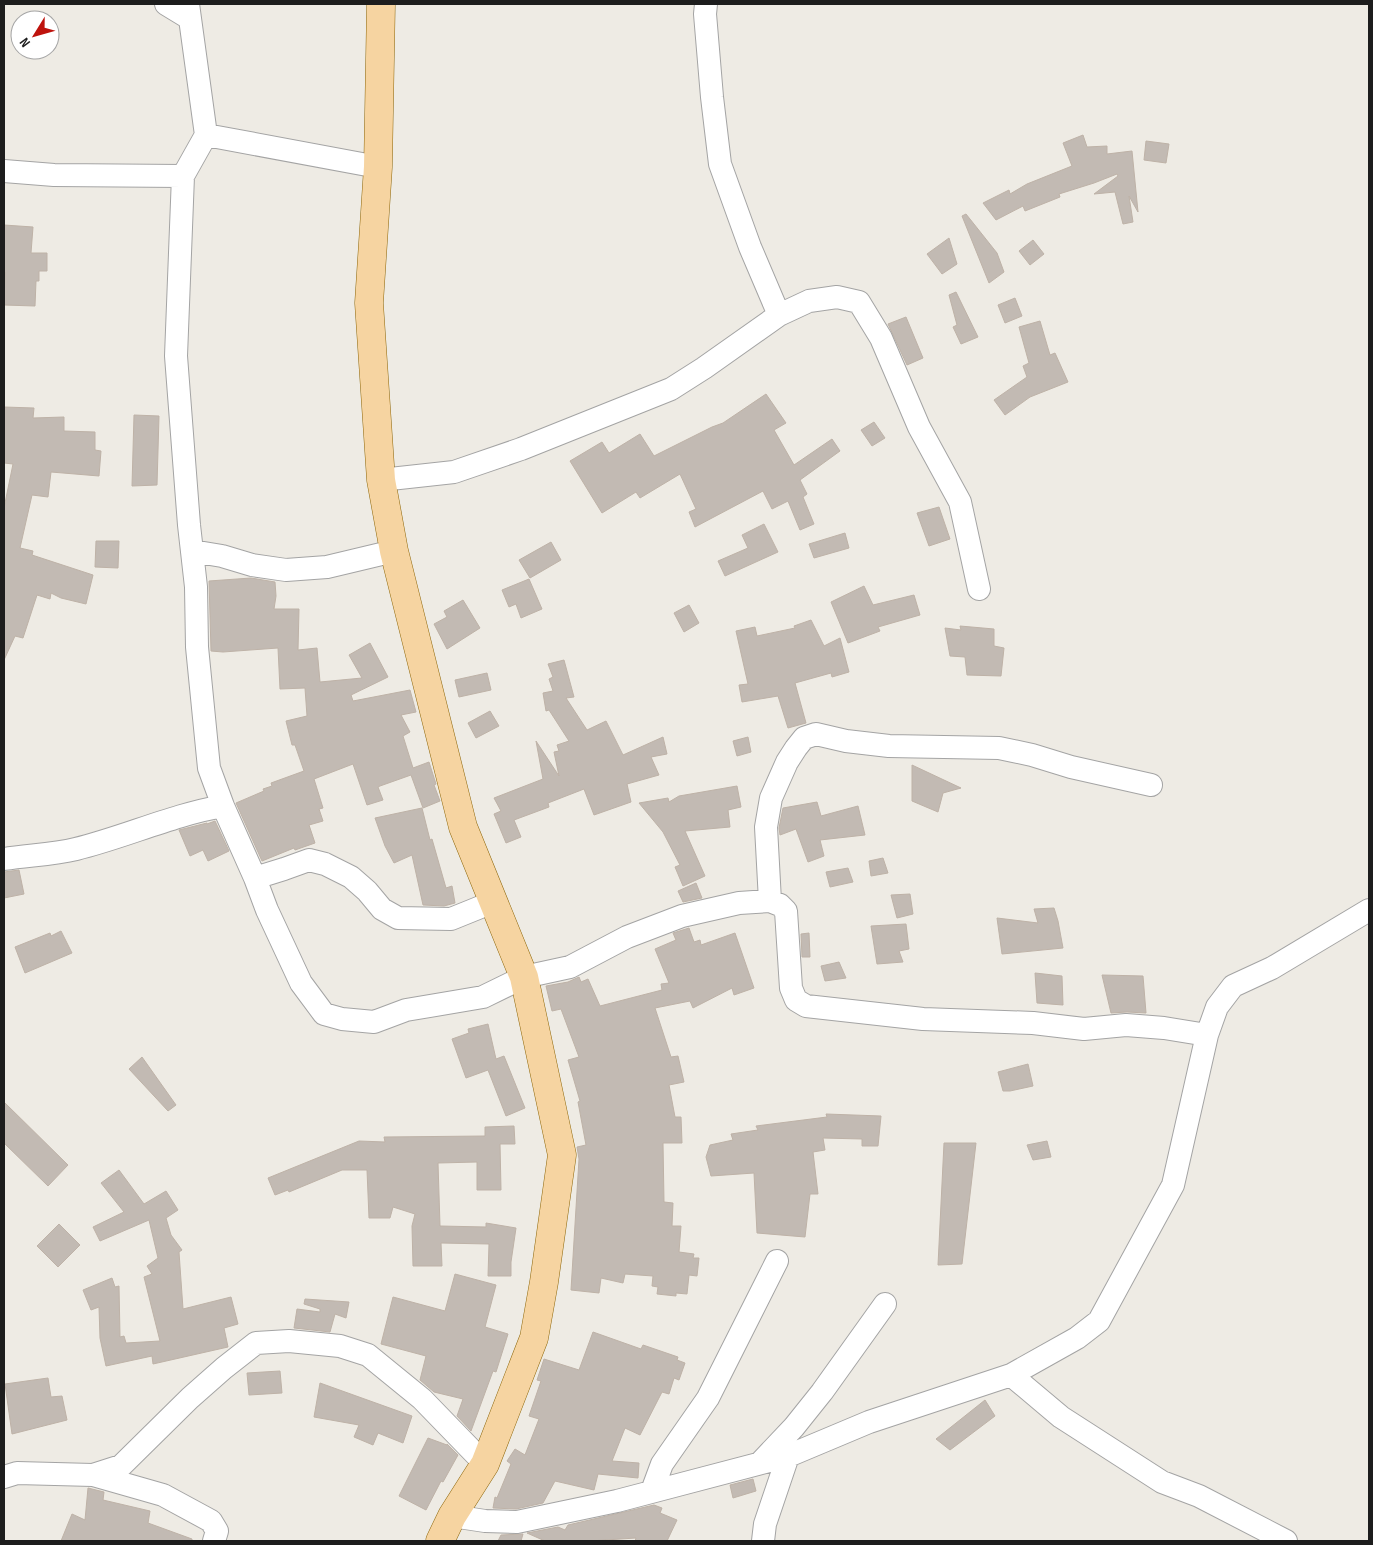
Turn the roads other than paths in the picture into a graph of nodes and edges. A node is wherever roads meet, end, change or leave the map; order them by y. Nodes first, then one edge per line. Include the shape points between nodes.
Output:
1 (166, 4) edge
2 (381, 4) edge
3 (706, 4) edge
4 (188, 11) edge
5 (206, 135) junction
6 (378, 167) junction
7 (4, 171) edge
8 (184, 176) junction
9 (779, 315) junction
10 (381, 480) junction
11 (192, 551) junction
12 (394, 551) junction
13 (979, 589) dead end
14 (1151, 785) dead end
15 (222, 806) junction
16 (4, 859) edge
17 (254, 878) junction
18 (770, 901) junction
19 (493, 902) junction
20 (1369, 910) edge
21 (524, 977) junction
22 (1207, 1035) junction
23 (777, 1261) dead end
24 (884, 1304) dead end
25 (1012, 1375) junction
26 (788, 1456) junction
27 (760, 1463) junction
28 (485, 1464) junction
29 (93, 1475) junction
30 (4, 1477) edge
31 (652, 1491) junction
32 (452, 1516) junction
33 (214, 1541) edge
34 (440, 1541) edge
35 (763, 1541) edge
36 (1286, 1541) edge

1 - 4 street
2 - 6 main road
3 - 9 street via 720,164
4 - 5 street
5 - 6 street
5 - 8 street
6 - 10 main road via 369,303
7 - 8 street via 54,175
8 - 11 street via 176,356
9 - 10 street via 671,389 454,472
9 - 13 street via 810,300 837,297 859,302 881,338 919,427 960,502
10 - 12 main road
11 - 12 street via 286,570 327,567
11 - 15 street via 197,647 209,768
12 - 19 main road via 463,827
14 - 18 street via 1000,748 889,746 816,734 804,738 786,762 772,798 766,827
15 - 16 street via 77,849
15 - 17 street
17 - 19 street via 309,860 325,864 351,877 382,909 398,918 451,919
17 - 21 street via 301,983 324,1014 374,1022 406,1010 483,997
18 - 21 street via 739,903 682,916 627,937 570,967
18 - 22 street via 786,911 791,988 796,1000 806,1006 923,1019 1033,1023 1084,1029 1126,1025
19 - 21 main road
20 - 22 street via 1272,968 1233,986 1217,1007
21 - 28 main road via 562,1155 534,1338
22 - 25 street via 1173,1186 1114,1295 1099,1321 1077,1338
23 - 31 street via 708,1398 662,1464
24 - 27 street via 822,1392
25 - 26 street via 869,1422
25 - 36 street via 1062,1417 1162,1482 1198,1496
26 - 27 street
26 - 35 street via 765,1524
27 - 31 street
28 - 29 street via 422,1399 368,1356 340,1346 289,1341 256,1343 190,1398 121,1466
28 - 32 main road
29 - 30 street via 17,1473
29 - 33 street via 163,1495 211,1521 217,1531
31 - 32 street via 517,1522
32 - 34 main road

